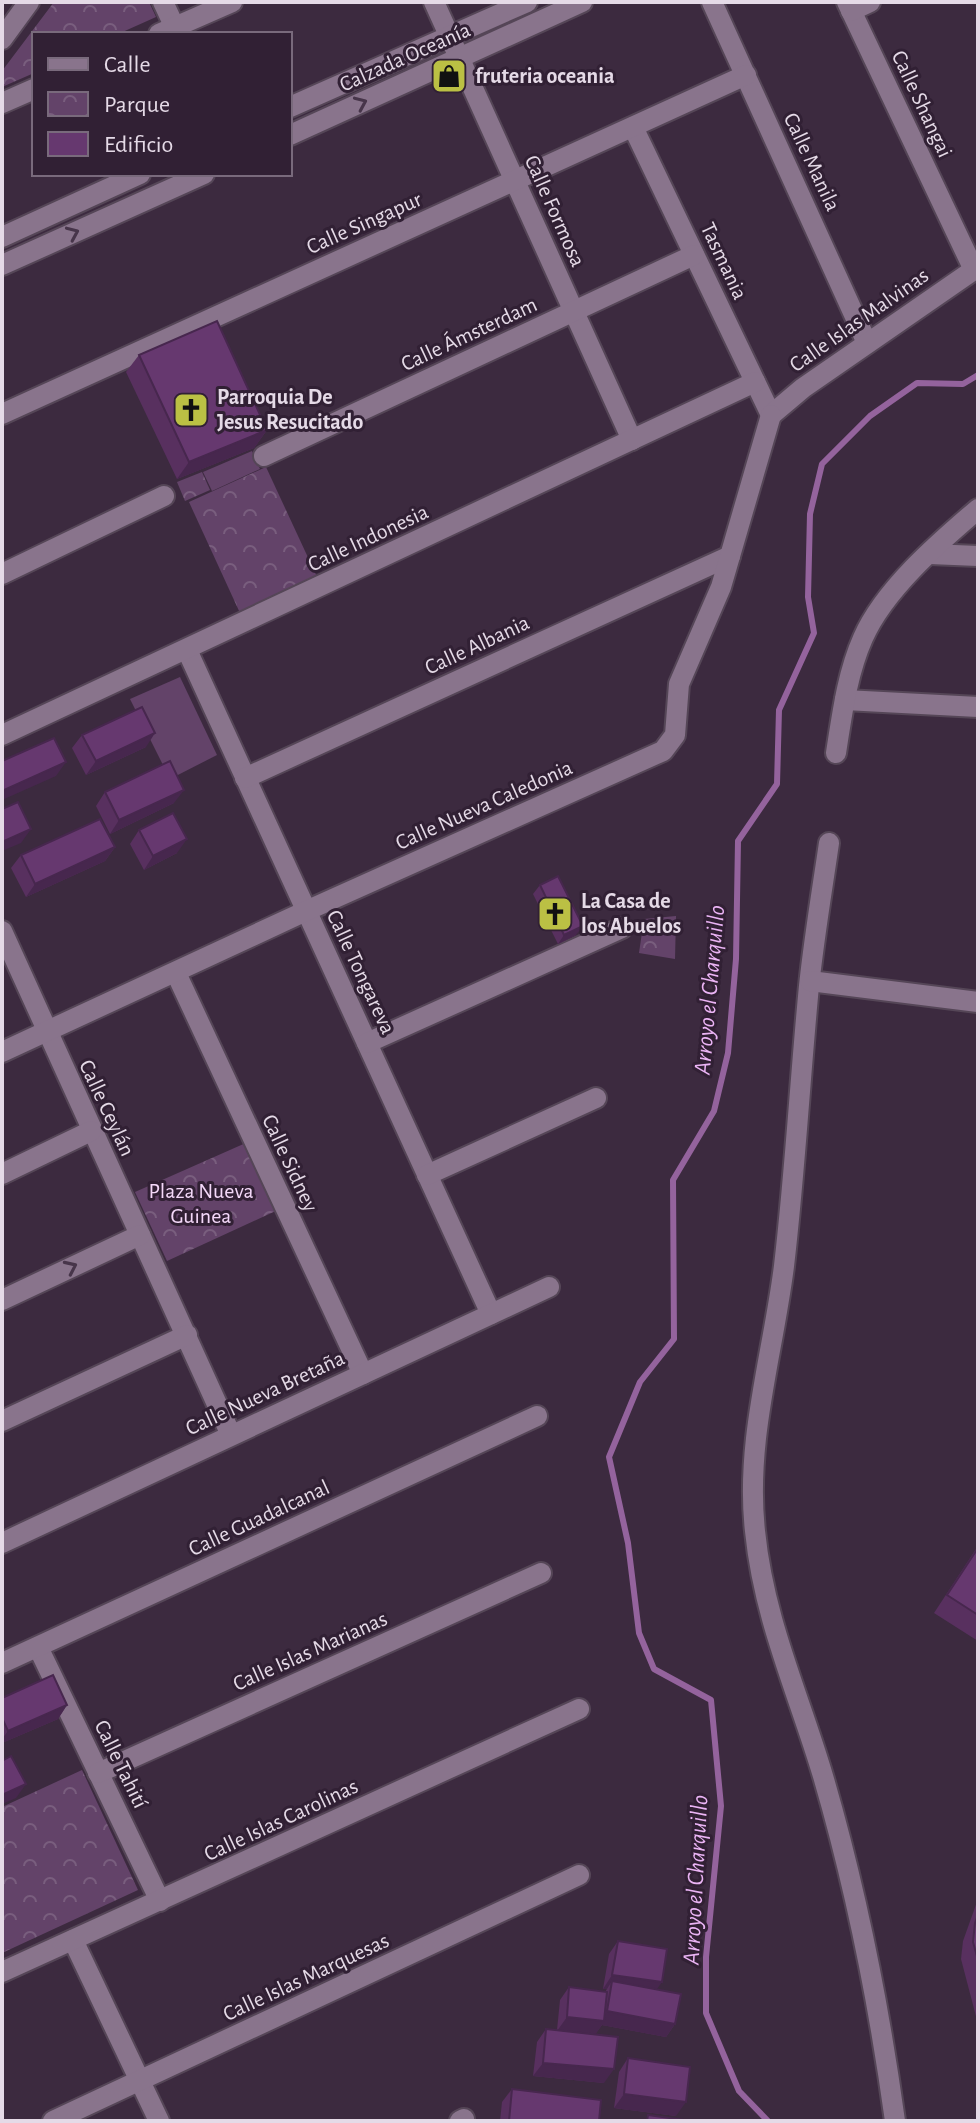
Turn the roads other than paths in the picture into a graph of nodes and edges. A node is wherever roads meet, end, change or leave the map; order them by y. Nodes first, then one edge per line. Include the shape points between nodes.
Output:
1 (29, 2) edge
2 (163, 2) edge
3 (232, 2) edge
4 (434, 2) edge
5 (527, 2) edge
6 (582, 2) edge
7 (712, 2) edge
8 (856, 5) edge
9 (170, 32) edge
10 (449, 38) junction
11 (2, 39) edge
12 (460, 58) junction
13 (746, 75) junction
14 (32, 90) edge
15 (2, 103) edge
16 (292, 106) edge
17 (633, 127) junction
18 (292, 134) edge
19 (136, 176) edge
20 (200, 176) edge
21 (515, 181) junction
22 (2, 237) edge
23 (694, 255) junction
24 (2, 265) edge
25 (976, 268) edge
26 (574, 312) junction
27 (867, 343) junction
28 (755, 382) junction
29 (2, 414) edge
30 (771, 415) junction
31 (632, 440) junction
32 (264, 456) dead end
33 (164, 496) dead end
34 (978, 509) edge
35 (930, 554) junction
36 (730, 556) junction
37 (978, 556) edge
38 (2, 574) edge
39 (187, 650) junction
40 (845, 700) junction
41 (978, 707) edge
42 (2, 735) edge
43 (836, 753) dead end
44 (245, 778) junction
45 (829, 843) dead end
46 (306, 911) junction
47 (622, 928) dead end
48 (2, 931) edge
49 (176, 973) junction
50 (810, 981) junction
51 (978, 1002) edge
52 (46, 1031) junction
53 (367, 1043) junction
54 (2, 1052) edge
55 (596, 1098) dead end
56 (91, 1131) junction
57 (2, 1174) edge
58 (427, 1175) junction
59 (140, 1235) junction
60 (549, 1287) dead end
61 (2, 1300) edge
62 (491, 1314) junction
63 (187, 1335) junction
64 (363, 1374) junction
65 (537, 1416) dead end
66 (2, 1421) edge
67 (231, 1435) junction
68 (2, 1543) edge
69 (541, 1573) dead end
70 (38, 1647) junction
71 (2, 1663) edge
72 (579, 1709) dead end
73 (98, 1773) junction
74 (579, 1875) dead end
75 (160, 1901) junction
76 (73, 1940) junction
77 (2, 1972) edge
78 (140, 2081) junction
79 (53, 2121) edge
80 (159, 2121) edge
81 (895, 2121) edge

1 - 11 street
2 - 9 street
3 - 9 street
4 - 10 street, Calle Formosa
5 - 10 street, Calzada Oceanía
6 - 12 street, Calzada Oceanía
7 - 13 street, Calle Manila
8 - 25 street, Calle Shangai
10 - 12 street, Calle Formosa
10 - 16 street, Calzada Oceanía
18 -> 12 street, Calzada Oceanía
12 - 21 street, Calle Formosa
13 - 17 street, Calle Singapur
13 - 27 street, Calle Manila
14 - 15 street
17 - 21 street, Calle Singapur
17 - 23 street, Tasmania
19 - 22 street
24 -> 20 street
21 - 26 street, Calle Formosa
21 - 29 street, Calle Singapur
23 - 26 street, Calle Ámsterdam
23 - 28 street, Tasmania
25 - 27 street, Calle Islas Malvinas
26 - 31 street, Calle Formosa
26 - 32 street, Calle Ámsterdam
27 - 30 street, Calle Islas Malvinas
28 - 30 street, Tasmania
28 - 31 street, Calle Indonesia
30 - 36 street, Calle Nueva Caledonia
31 - 39 street, Calle Indonesia
33 - 38 street
34 - 35 street
35 - 37 street
35 - 40 street via 872,620
36 - 44 street, Calle Albania
36 - 46 street, Calle Nueva Caledonia via 679,684 675,735 663,751
39 - 42 street, Calle Indonesia
39 - 44 street, Calle Tongareva
40 - 41 street
40 - 43 street
44 - 46 street, Calle Tongareva
45 - 50 street
46 - 49 street, Calle Nueva Caledonia
46 - 53 street, Calle Tongareva
47 - 53 street
48 - 52 street, Calle Ceylán
49 - 52 street, Calle Nueva Caledonia
49 - 64 street, Calle Sidney
50 - 51 street
50 - 81 street via 786,1244 755,1440 754,1529 770,1619 822,1773 853,1891
52 - 54 street, Calle Nueva Caledonia
52 - 56 street, Calle Ceylán
53 - 58 street, Calle Tongareva
55 - 58 street
56 - 57 street
56 - 59 street, Calle Ceylán
58 - 62 street, Calle Tongareva
61 -> 59 street
59 - 63 street, Calle Ceylán
60 - 62 street, Calle Nueva Bretaña
62 - 64 street, Calle Nueva Bretaña
63 - 66 street
63 - 67 street, Calle Ceylán
64 - 67 street, Calle Nueva Bretaña
65 - 70 street, Calle Guadalcanal
67 - 68 street, Calle Nueva Bretaña
69 - 73 street, Calle Islas Marianas
70 - 71 street, Calle Guadalcanal
70 - 73 street, Calle Tahití
72 - 75 street, Calle Islas Carolinas
73 - 75 street, Calle Tahití
74 - 78 street, Calle Islas Marquesas
75 - 76 street, Calle Islas Carolinas
76 - 77 street, Calle Islas Carolinas
76 - 78 street
78 - 79 street, Calle Islas Marquesas
78 - 80 street

